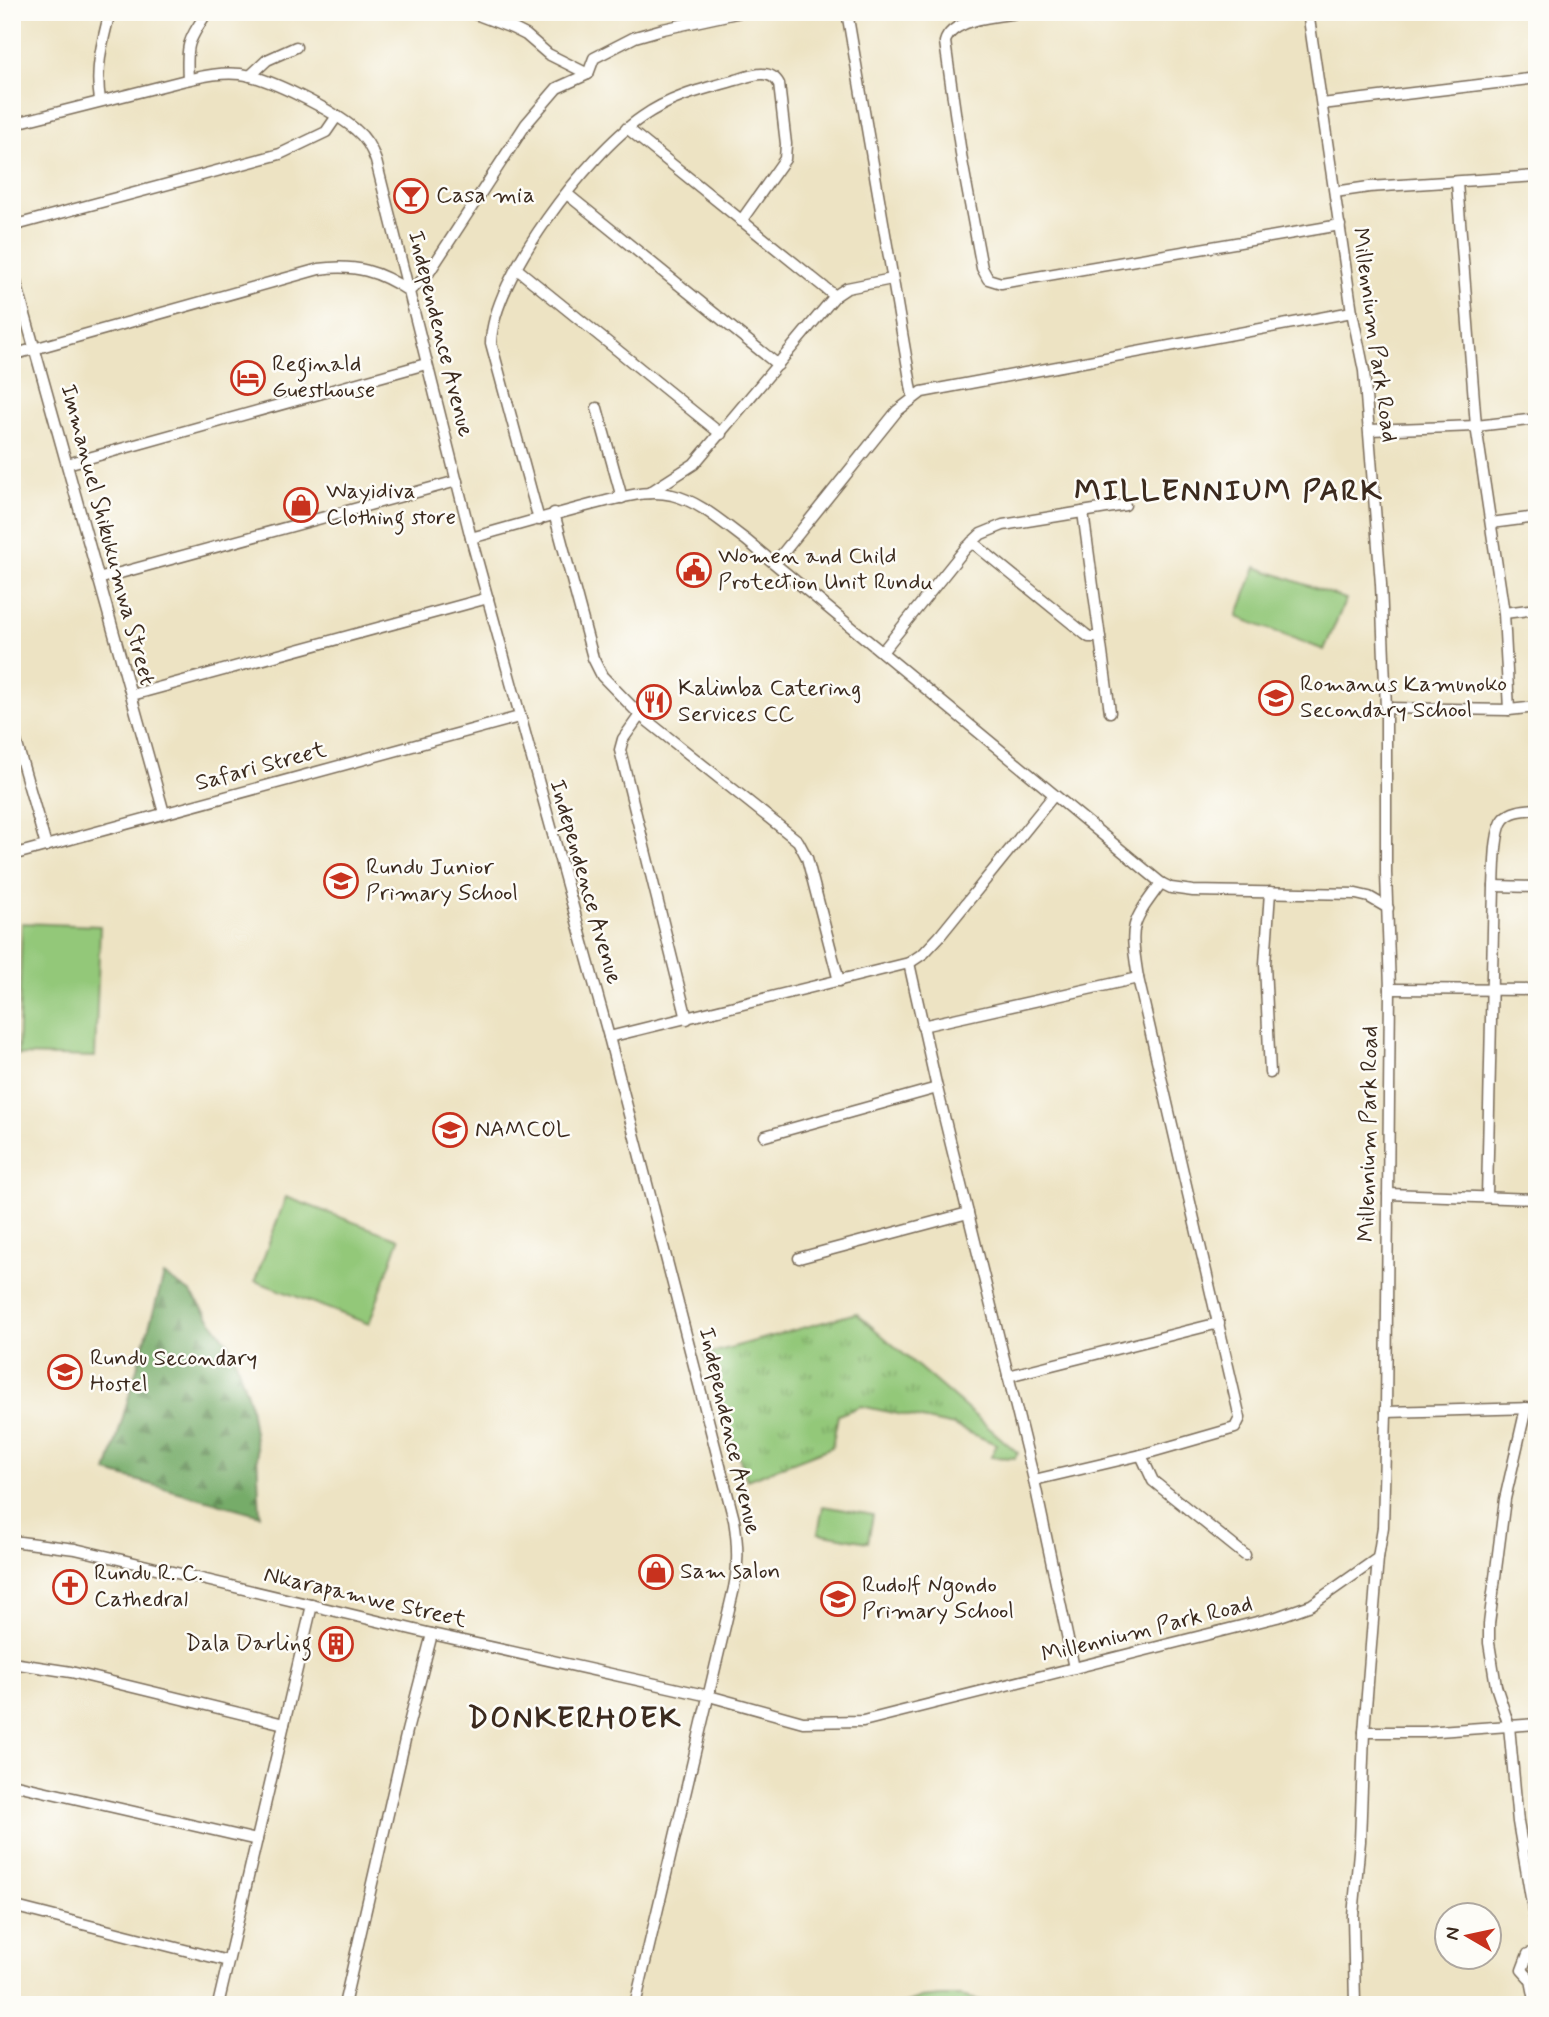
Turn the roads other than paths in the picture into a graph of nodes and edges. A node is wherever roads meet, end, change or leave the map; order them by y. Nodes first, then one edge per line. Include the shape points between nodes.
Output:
1 (110, 12) edge
2 (208, 12) edge
3 (470, 12) edge
4 (741, 12) edge
5 (847, 12) edge
6 (1025, 12) edge
7 (1308, 12) edge
8 (710, 15) edge
9 (296, 47) dead end
10 (588, 74) junction
11 (250, 76) junction
12 (1537, 78) edge
13 (188, 79) junction
14 (100, 100) junction
15 (1322, 104) junction
16 (337, 116) junction
17 (12, 124) edge
18 (627, 128) junction
19 (1537, 176) edge
20 (1457, 183) junction
21 (1335, 192) junction
22 (567, 194) junction
23 (741, 221) junction
24 (1340, 225) junction
25 (12, 226) edge
26 (12, 268) edge
27 (517, 269) junction
28 (892, 279) junction
29 (409, 291) junction
30 (835, 296) junction
31 (1352, 312) junction
32 (36, 349) junction
33 (12, 355) edge
34 (426, 364) junction
35 (778, 365) junction
36 (913, 397) junction
37 (597, 408) dead end
38 (1537, 419) edge
39 (1476, 426) junction
40 (1370, 430) junction
41 (721, 434) junction
42 (67, 464) junction
43 (457, 481) junction
44 (649, 493) junction
45 (622, 498) junction
46 (1125, 505) dead end
47 (1083, 512) junction
48 (554, 513) junction
49 (1537, 517) edge
50 (539, 520) junction
51 (1490, 523) junction
52 (471, 538) junction
53 (972, 542) junction
54 (775, 563) junction
55 (98, 579) junction
56 (488, 598) junction
57 (1537, 609) edge
58 (1504, 613) junction
59 (1100, 637) junction
60 (882, 652) junction
61 (132, 695) junction
62 (1537, 707) edge
63 (1386, 708) junction
64 (1508, 710) junction
65 (1110, 712) dead end
66 (640, 715) junction
67 (519, 717) junction
68 (12, 727) edge
69 (1054, 795) junction
70 (1537, 809) edge
71 (164, 813) junction
72 (46, 846) junction
73 (12, 855) edge
74 (1161, 883) junction
75 (1494, 886) junction
76 (1537, 887) edge
77 (1270, 892) junction
78 (1388, 908) junction
79 (909, 963) junction
80 (1138, 978) junction
81 (839, 981) junction
82 (1390, 989) junction
83 (1491, 989) junction
84 (1537, 990) edge
85 (687, 1019) junction
86 (922, 1026) junction
87 (609, 1037) junction
88 (1270, 1073) dead end
89 (937, 1088) junction
90 (765, 1136) dead end
91 (1388, 1195) junction
92 (1486, 1197) junction
93 (1537, 1199) edge
94 (968, 1213) junction
95 (799, 1258) dead end
96 (1219, 1323) junction
97 (1008, 1376) junction
98 (1531, 1408) edge
99 (1385, 1412) junction
100 (1141, 1455) junction
101 (1034, 1480) junction
102 (12, 1541) edge
103 (1245, 1555) dead end
104 (1378, 1558) junction
105 (312, 1605) junction
106 (432, 1634) junction
107 (12, 1663) edge
108 (1074, 1668) junction
109 (709, 1696) junction
110 (284, 1724) junction
111 (1537, 1724) edge
112 (1509, 1726) junction
113 (1364, 1732) junction
114 (12, 1784) edge
115 (257, 1840) junction
116 (1537, 1842) edge
117 (1523, 1845) junction
118 (12, 1906) edge
119 (1537, 1933) edge
120 (1537, 1952) edge
121 (228, 1961) junction
122 (218, 2005) edge
123 (344, 2005) edge
124 (635, 2005) edge
125 (1355, 2005) edge
126 (1536, 2005) edge

1 - 14 street via 97,74
2 - 13 street via 190,37
3 - 10 street via 512,28 548,54
4 - 8 street
5 - 28 street
6 - 24 street via 957,26 946,42 962,161 988,279 1001,283
7 - 15 street, Millennium Park Road
8 - 10 street via 635,37 594,58
9 - 11 street via 267,60
10 - 29 street via 557,88 526,124 426,277
11 - 13 street, Independence Avenue
11 - 16 street, Independence Avenue
12 - 15 street
13 - 14 street, Independence Avenue
14 - 17 street, Independence Avenue
15 - 21 street, Millennium Park Road
16 - 25 street via 326,132 280,154
16 - 29 street, Independence Avenue via 361,134 376,161
18 - 22 street
18 - 23 street
18 - 23 street via 658,106 691,93 754,74 776,79 785,159
19 - 20 street
20 - 21 street
20 - 39 street
21 - 24 street, Millennium Park Road
22 - 27 street
22 - 35 street
23 - 30 street
24 - 31 street, Millennium Park Road
26 - 32 street, Immanuel Shikukumwa Street
27 - 41 street
27 - 50 street via 494,317 491,343
28 - 30 street via 847,288
28 - 36 street
29 - 32 street via 366,270 319,270
29 - 34 street, Independence Avenue
30 - 35 street
31 - 36 street via 930,389
31 - 40 street, Millennium Park Road
32 - 33 street
32 - 42 street, Immanuel Shikukumwa Street
34 - 42 street
34 - 43 street, Independence Avenue
35 - 41 street
36 - 54 street
37 - 45 street
38 - 39 street
39 - 40 street
39 - 51 street
40 - 63 street, Millennium Park Road
41 - 44 street via 694,464
42 - 55 street, Immanuel Shikukumwa Street
43 - 52 street, Independence Avenue
43 - 55 street
44 - 45 street
44 - 54 street via 673,495 694,504
45 - 48 street
46 - 47 street
47 - 53 street via 1003,526
47 - 59 street
48 - 50 street
48 - 66 street via 596,666
49 - 51 street
50 - 52 street
51 - 58 street
52 - 56 street, Independence Avenue
53 - 59 street via 1089,637
53 - 60 street
54 - 60 street
55 - 61 street, Immanuel Shikukumwa Street
56 - 61 street
56 - 67 street, Independence Avenue
57 - 58 street
58 - 64 street
59 - 65 street
60 - 69 street
61 - 71 street, Immanuel Shikukumwa Street
62 - 64 street
63 - 64 street
63 - 78 street, Millennium Park Road
66 - 81 street via 798,841 807,858
66 - 85 street via 620,750
67 - 71 street, Safari Street
67 - 87 street, Independence Avenue
68 - 72 street
69 - 74 street
69 - 79 street via 939,937
70 - 75 street via 1504,819 1498,835
71 - 72 street, Safari Street
72 - 73 street, Safari Street
74 - 77 street via 1182,891
74 - 80 street via 1133,928
75 - 76 street
75 - 83 street
77 - 78 street via 1356,894
77 - 88 street via 1265,964
78 - 82 street, Millennium Park Road
79 - 81 street
79 - 86 street
80 - 86 street
80 - 96 street
81 - 85 street
82 - 83 street
82 - 91 street, Millennium Park Road
83 - 84 street
83 - 92 street
85 - 87 street
86 - 89 street
87 - 109 street, Independence Avenue via 738,1544 737,1571
89 - 90 street
89 - 94 street
91 - 92 street
91 - 99 street, Millennium Park Road
92 - 93 street
94 - 95 street
94 - 97 street
96 - 97 street
96 - 100 street via 1241,1413 1237,1427
97 - 101 street
98 - 99 street
98 - 112 street via 1505,1499 1489,1624 1496,1686
99 - 104 street, Millennium Park Road via 1383,1527
100 - 101 street
100 - 103 street via 1153,1481
101 - 108 street
102 - 105 street, Nkarapamwe Street via 75,1549
104 - 108 street, Millennium Park Road via 1297,1611
104 - 113 street
105 - 106 street, Nkarapamwe Street
105 - 110 street
106 - 109 street, Nkarapamwe Street
106 - 123 street
107 - 110 street via 71,1672
108 - 109 street, Millennium Park Road via 863,1721 837,1723 803,1722
109 - 124 street, Independence Avenue
110 - 115 street
111 - 112 street
112 - 113 street
112 - 117 street
113 - 125 street via 1353,1916
114 - 115 street
115 - 121 street
116 - 117 street
117 - 119 street
118 - 121 street
120 - 126 street via 1528,1954 1522,1970 1531,1980
121 - 122 street

